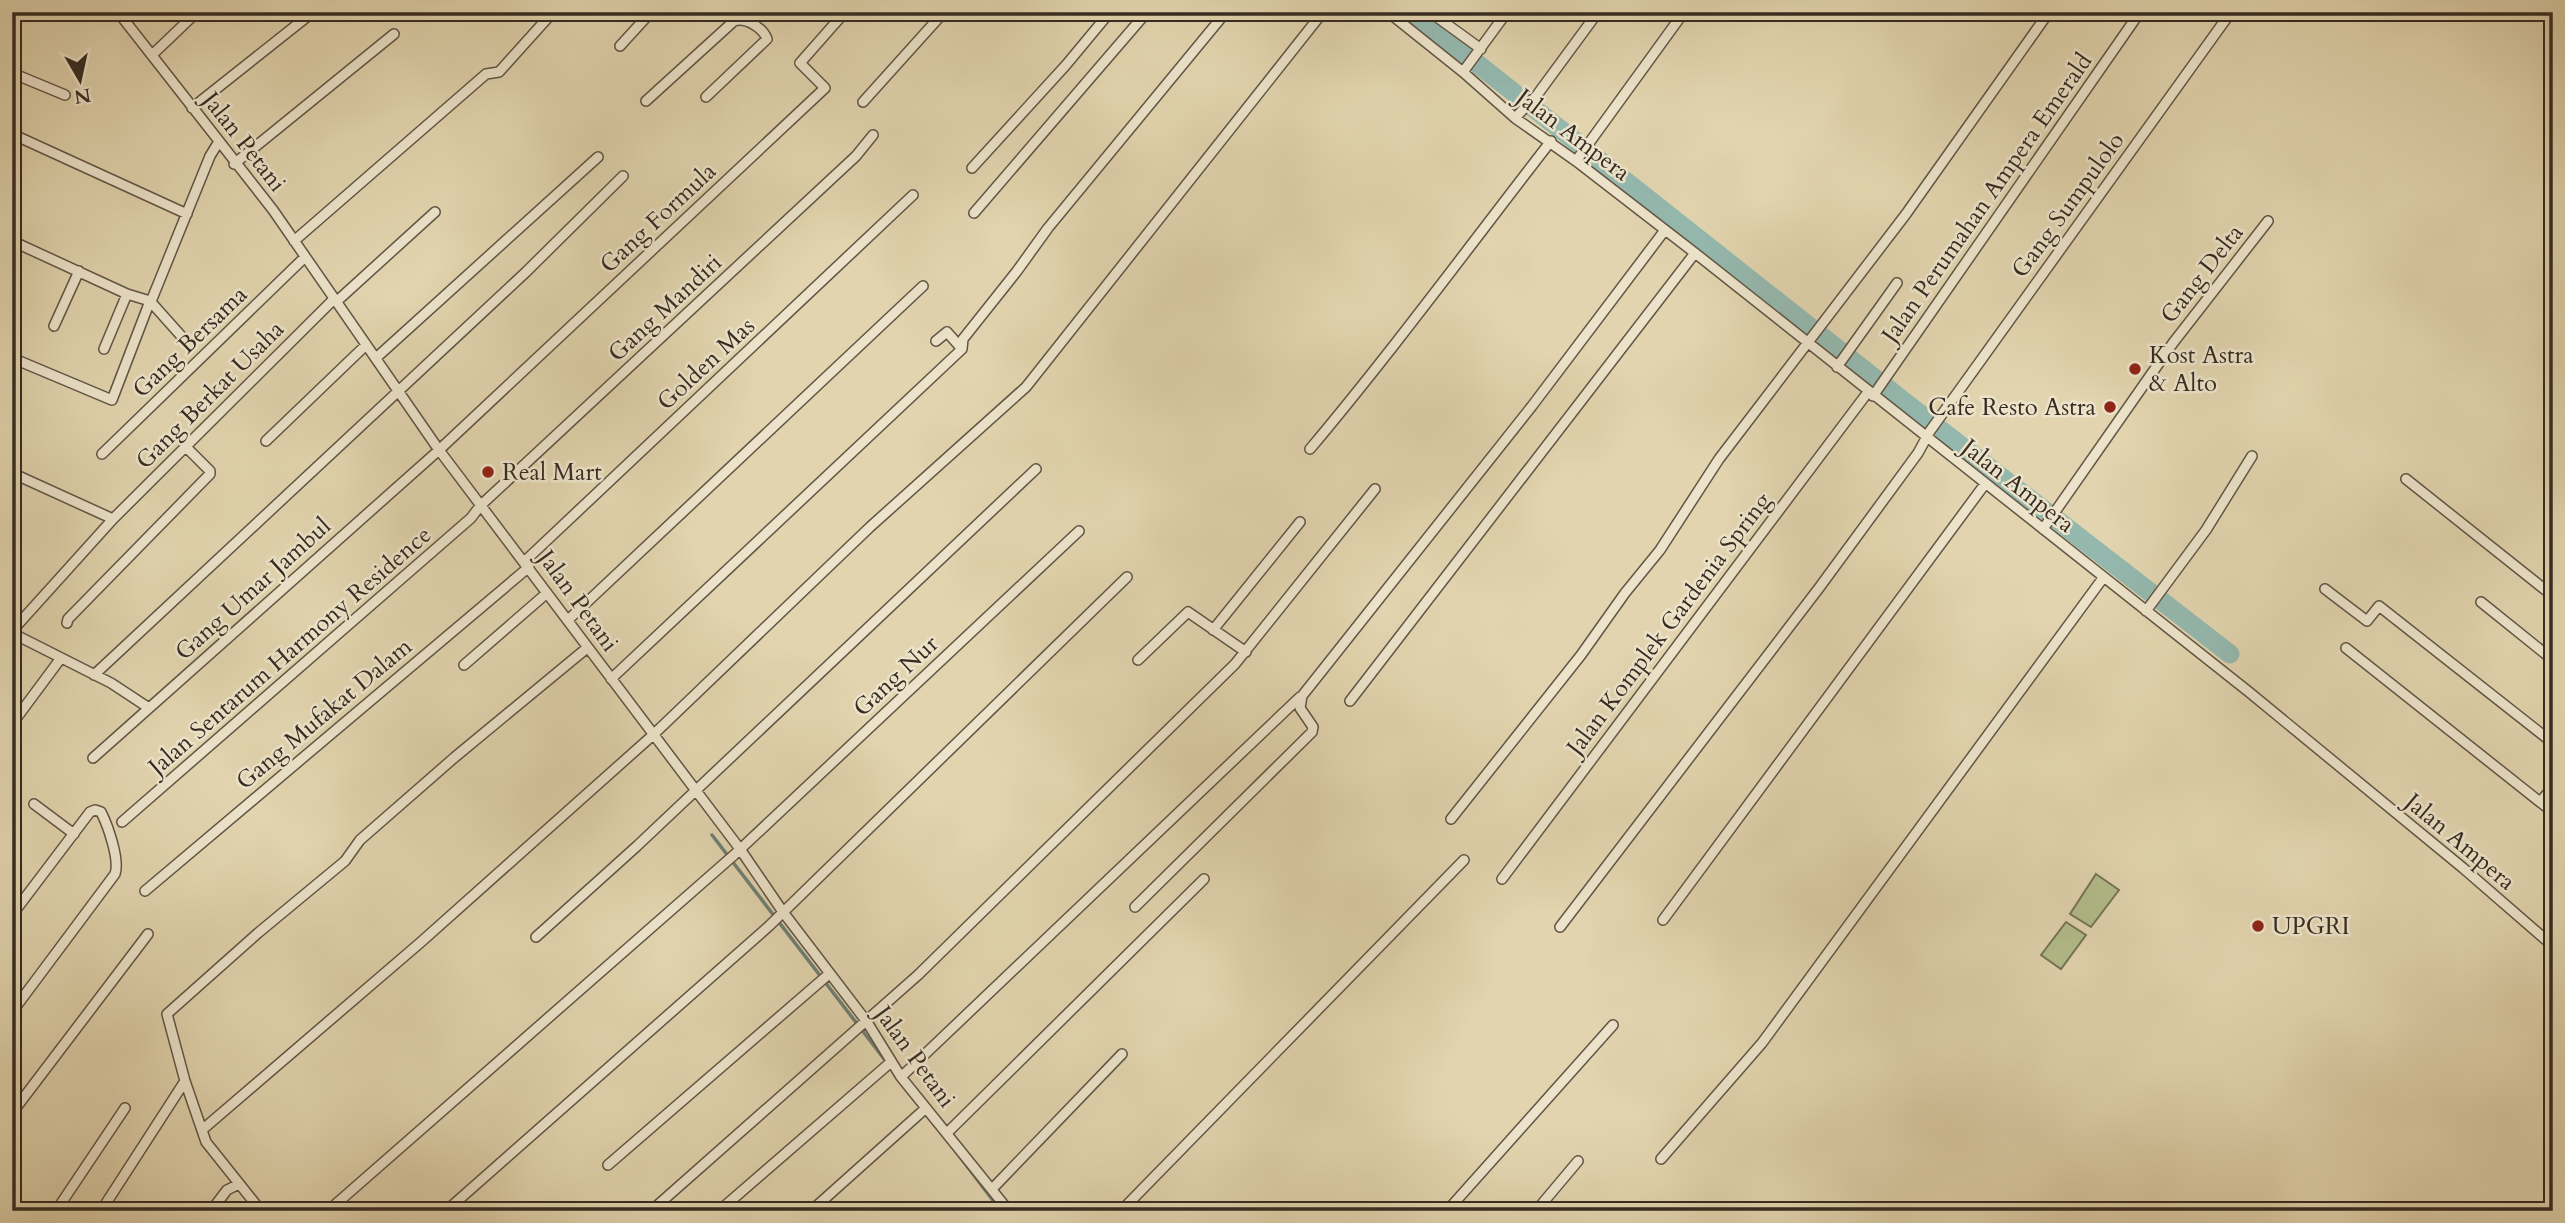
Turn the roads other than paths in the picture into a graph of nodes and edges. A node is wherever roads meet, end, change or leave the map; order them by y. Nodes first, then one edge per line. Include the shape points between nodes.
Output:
1 (118, 12) edge
2 (197, 12) edge
3 (313, 12) edge
4 (553, 12) edge
5 (651, 12) edge
6 (845, 12) edge
7 (944, 12) edge
8 (1110, 12) edge
9 (1147, 12) edge
10 (1226, 12) edge
11 (1323, 12) edge
12 (1388, 12) edge
13 (1430, 12) edge
14 (1507, 12) edge
15 (1598, 12) edge
16 (1684, 12) edge
17 (2049, 12) edge
18 (2140, 12) edge
19 (2231, 12) edge
20 (749, 16) edge
21 (394, 34) dead end
22 (620, 46) dead end
23 (152, 55) junction
24 (1472, 60) junction
25 (12, 73) edge
26 (65, 95) dead end
27 (706, 97) dead end
28 (646, 101) dead end
29 (863, 102) dead end
30 (192, 108) junction
31 (1517, 115) junction
32 (12, 134) edge
33 (873, 135) dead end
34 (1550, 141) junction
35 (214, 150) junction
36 (1579, 157) junction
37 (598, 158) dead end
38 (234, 164) junction
39 (972, 168) dead end
40 (623, 176) dead end
41 (913, 195) dead end
42 (435, 212) dead end
43 (974, 213) dead end
44 (187, 214) junction
45 (2268, 220) dead end
46 (1665, 230) junction
47 (294, 241) junction
48 (13, 242) edge
49 (1695, 253) junction
50 (304, 257) junction
51 (79, 271) junction
52 (1897, 283) dead end
53 (923, 286) dead end
54 (127, 293) junction
55 (151, 300) junction
56 (335, 301) junction
57 (54, 326) dead end
58 (183, 338) dead end
59 (936, 341) dead end
60 (1809, 341) junction
61 (366, 345) junction
62 (104, 349) dead end
63 (962, 349) junction
64 (12, 358) edge
65 (376, 358) junction
66 (1839, 364) junction
67 (398, 392) junction
68 (1871, 394) junction
69 (1928, 434) junction
70 (265, 441) dead end
71 (186, 447) junction
72 (1310, 449) dead end
73 (439, 450) junction
74 (102, 454) dead end
75 (2252, 456) dead end
76 (1035, 469) dead end
77 (12, 473) edge
78 (2406, 479) dead end
79 (1985, 484) junction
80 (1375, 489) dead end
81 (480, 506) junction
82 (113, 519) junction
83 (1300, 522) dead end
84 (2045, 526) junction
85 (1079, 531) dead end
86 (527, 564) junction
87 (1128, 578) dead end
88 (2104, 578) junction
89 (2325, 589) dead end
90 (547, 593) junction
91 (2553, 596) edge
92 (2482, 602) dead end
93 (2148, 609) junction
94 (568, 621) junction
95 (67, 623) dead end
96 (1213, 630) junction
97 (12, 632) edge
98 (587, 648) junction
99 (2346, 648) dead end
100 (1246, 652) junction
101 (61, 658) junction
102 (1138, 660) dead end
103 (2553, 660) edge
104 (464, 664) dead end
105 (94, 675) junction
106 (611, 679) junction
107 (1302, 696) junction
108 (1350, 701) dead end
109 (149, 708) junction
110 (12, 724) edge
111 (653, 735) junction
112 (2553, 743) edge
113 (93, 758) dead end
114 (2553, 787) edge
115 (695, 790) junction
116 (2540, 802) junction
117 (34, 804) dead end
118 (2553, 812) edge
119 (1451, 820) dead end
120 (122, 822) dead end
121 (74, 834) junction
122 (737, 852) junction
123 (1464, 860) dead end
124 (1204, 879) dead end
125 (1502, 879) dead end
126 (145, 891) dead end
127 (1135, 906) dead end
128 (781, 914) junction
129 (12, 915) edge
130 (1662, 920) dead end
131 (1560, 927) dead end
132 (148, 933) dead end
133 (536, 937) dead end
134 (2553, 946) edge
135 (824, 978) junction
136 (12, 1012) edge
137 (867, 1022) junction
138 (1614, 1025) dead end
139 (1122, 1054) dead end
140 (887, 1065) junction
141 (901, 1077) junction
142 (185, 1081) junction
143 (125, 1108) dead end
144 (926, 1108) junction
145 (12, 1113) edge
146 (202, 1130) junction
147 (947, 1133) junction
148 (1661, 1159) dead end
149 (1578, 1161) dead end
150 (608, 1165) dead end
151 (239, 1184) junction
152 (993, 1188) junction
153 (457, 1207) edge
154 (56, 1211) edge
155 (101, 1211) edge
156 (211, 1211) edge
157 (261, 1211) edge
158 (328, 1211) edge
159 (446, 1211) edge
160 (651, 1211) edge
161 (719, 1211) edge
162 (811, 1211) edge
163 (1009, 1211) edge
164 (1121, 1211) edge
165 (1447, 1211) edge
166 (1536, 1211) edge

1 - 23 street, Jalan Petani
2 - 23 street
3 - 30 street
4 - 47 street via 499,72 486,74
5 - 22 street
6 - 73 street, Gang Formula via 800,63 825,88
7 - 29 street
8 - 39 street
9 - 43 street
10 - 63 street via 1048,228 963,339
11 - 111 street via 1026,387 870,527
12 - 24 street, Jalan Ampera
13 - 24 street
14 - 24 street
15 - 31 street
16 - 36 street
17 - 60 street via 1906,214
18 - 68 street, Jalan Perumahan Ampera Emerald
19 - 69 street, Gang Sumpulolo
20 - 27 street via 766,39
20 - 28 street via 734,21
21 - 38 street
23 - 30 street, Jalan Petani
24 - 31 street, Jalan Ampera
25 - 26 street
30 - 35 street, Jalan Petani
31 - 34 street, Jalan Ampera
32 - 44 street
33 - 81 street, Gang Mandiri via 856,156
34 - 36 street, Jalan Ampera
34 - 72 street
35 - 38 street, Jalan Petani
35 - 44 street
36 - 46 street, Jalan Ampera
37 - 65 street
38 - 47 street, Jalan Petani
40 - 67 street
41 - 86 street, Golden Mas
42 - 56 street, Gang Berkat Usaha
44 - 55 street
45 - 84 street, Gang Delta via 2173,343
46 - 49 street, Jalan Ampera
46 - 107 street
47 - 50 street, Jalan Petani
48 - 51 street
49 - 60 street, Jalan Ampera
49 - 108 street
50 - 56 street, Jalan Petani
50 - 74 street, Gang Bersama
51 - 54 street
51 - 57 street
52 - 66 street
53 - 94 street
54 - 55 street
54 - 62 street
55 - 58 street
55 - 64 street via 112,400
56 - 61 street, Jalan Petani
56 - 71 street, Gang Berkat Usaha
59 - 63 street via 947,332
60 - 66 street, Jalan Ampera
60 - 119 street via 1719,459 1660,550
61 - 65 street, Jalan Petani
61 - 70 street
63 - 106 street via 945,372
65 - 67 street, Jalan Petani
66 - 68 street, Jalan Ampera
67 - 73 street, Jalan Petani
67 - 105 street
68 - 69 street, Jalan Ampera
68 - 125 street, Jalan Komplek Gardenia Spring via 1745,553
69 - 79 street, Jalan Ampera
69 - 131 street, Gang Sumpulolo via 1819,588
71 - 82 street, Gang Berkat Usaha
71 - 95 street via 210,474
73 - 81 street, Jalan Petani
73 - 109 street, Gang Umar Jambul
75 - 93 street via 2206,530
76 - 115 street
77 - 82 street
78 - 91 street
79 - 84 street, Jalan Ampera
79 - 130 street
80 - 100 street
81 - 86 street, Jalan Petani
81 - 120 street, Jalan Sentarum Harmony Residence via 423,561
82 - 97 street, Gang Berkat Usaha
83 - 96 street
84 - 88 street, Jalan Ampera
85 - 122 street, Gang Nur
86 - 90 street, Jalan Petani
86 - 126 street, Gang Mufakat Dalam
87 - 128 street
88 - 93 street, Jalan Ampera
88 - 148 street via 1762,1042
89 - 112 street via 2367,621 2379,606
90 - 94 street, Jalan Petani
90 - 104 street
92 - 103 street
93 - 134 street, Jalan Ampera
94 - 98 street, Jalan Petani
96 - 100 street
96 - 102 street via 1188,612
97 - 101 street
98 - 106 street, Jalan Petani
98 - 142 street via 455,757 360,840 345,861 167,1014
99 - 116 street
100 - 137 street
101 - 105 street
101 - 110 street
105 - 109 street
106 - 111 street, Jalan Petani
107 - 127 street via 1300,708 1309,718 1312,732
107 - 141 street
109 - 113 street, Gang Umar Jambul
111 - 115 street, Jalan Petani
111 - 146 street
114 - 116 street
115 - 122 street, Jalan Petani
115 - 133 street
116 - 118 street
117 - 121 street
121 - 129 street
121 - 136 street via 90,812 102,812 117,868
122 - 128 street, Jalan Petani
122 - 158 street, Gang Nur
123 - 164 street
124 - 147 street
128 - 135 street, Jalan Petani
128 - 153 street
132 - 145 street
135 - 137 street, Jalan Petani
135 - 150 street
137 - 140 street, Jalan Petani
137 - 160 street
138 - 165 street
139 - 152 street
140 - 141 street, Jalan Petani
140 - 161 street
141 - 144 street, Jalan Petani
142 - 146 street
142 - 155 street
143 - 154 street
144 - 147 street, Jalan Petani
144 - 162 street
146 - 151 street via 209,1149
147 - 152 street, Jalan Petani
149 - 166 street
151 - 156 street via 227,1190
151 - 157 street
152 - 163 street, Jalan Petani
153 - 159 street

